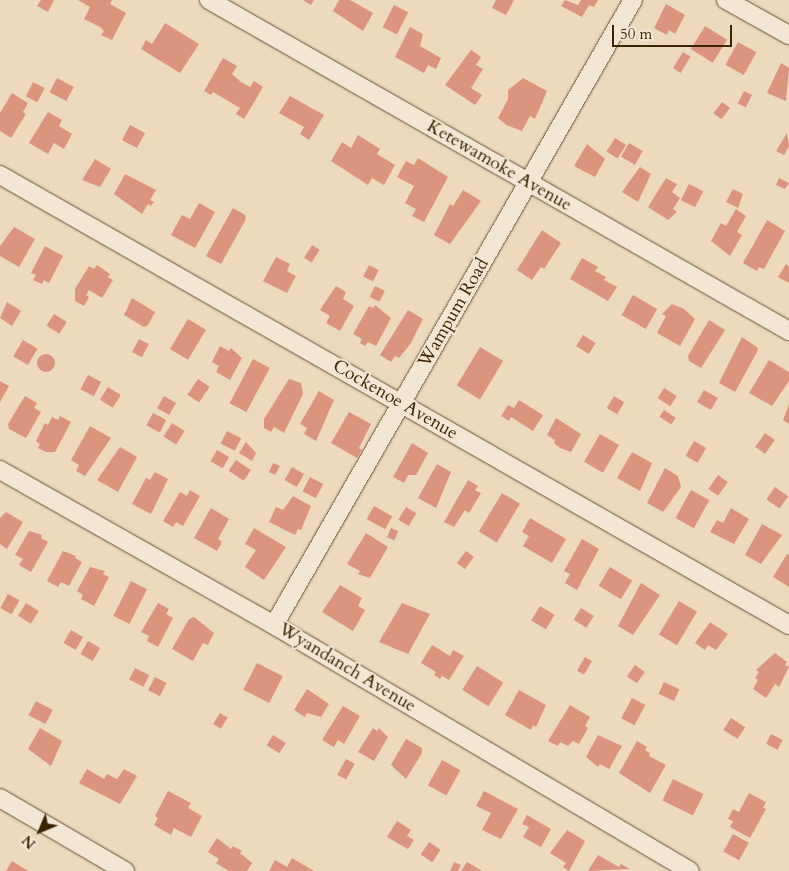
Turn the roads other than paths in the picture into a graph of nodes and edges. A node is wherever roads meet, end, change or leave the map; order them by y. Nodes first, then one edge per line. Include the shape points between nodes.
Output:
1 (209, 0) edge
2 (633, 0) edge
3 (726, 0) edge
4 (789, 36) edge
5 (0, 175) edge
6 (529, 183) junction
7 (789, 331) edge
8 (402, 404) junction
9 (0, 470) edge
10 (274, 625) junction
11 (789, 625) edge
12 (0, 798) edge
13 (125, 871) edge
14 (690, 871) edge

1 - 6 street, Ketewamoke Avenue
2 - 6 street, Wampum Road
3 - 4 street
5 - 8 street, Cockenoe Avenue
6 - 7 street, Ketewamoke Avenue
6 - 8 street, Wampum Road
8 - 10 street, Wampum Road
8 - 11 street, Cockenoe Avenue
9 - 10 street, Wyandanch Avenue
10 - 14 street, Wyandanch Avenue
12 - 13 street

